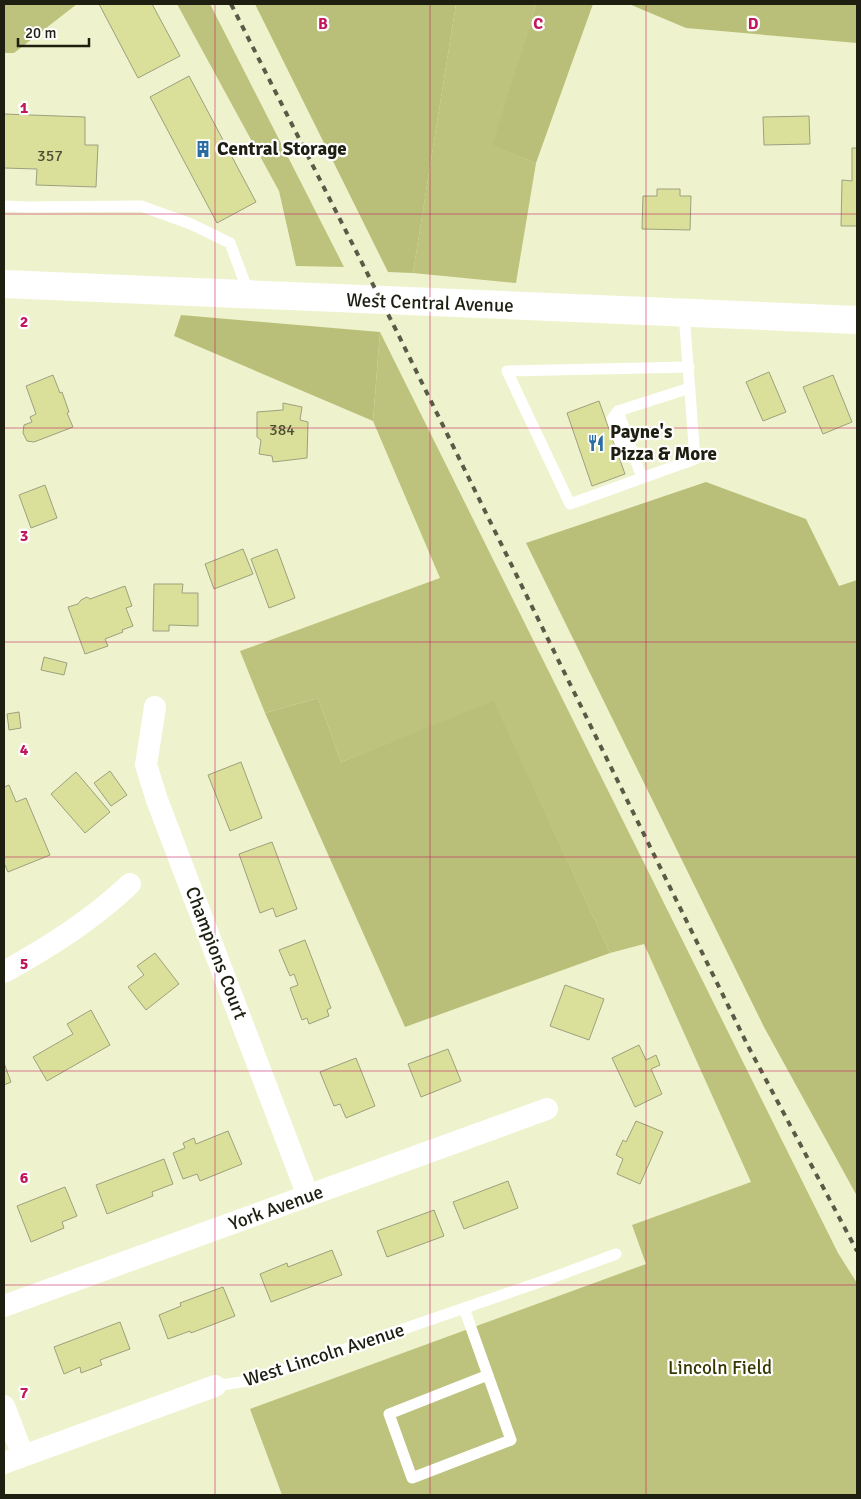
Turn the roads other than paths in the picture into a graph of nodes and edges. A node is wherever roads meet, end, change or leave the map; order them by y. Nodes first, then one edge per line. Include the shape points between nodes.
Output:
1 (4, 206) edge
2 (4, 284) edge
3 (250, 295) junction
4 (684, 313) junction
5 (857, 320) edge
6 (688, 367) junction
7 (690, 388) junction
8 (642, 478) junction
9 (155, 707) dead end
10 (130, 884) dead end
11 (4, 972) edge
12 (547, 1109) dead end
13 (308, 1196) junction
14 (616, 1254) dead end
15 (4, 1306) edge
16 (464, 1308) junction
17 (488, 1376) junction
18 (215, 1386) joint
19 (4, 1406) edge
20 (13, 1460) edge

1 - 3 lane via 141,206 191,224 230,243
2 - 3 main road, West Central Avenue
3 - 4 main road, West Central Avenue
4 - 5 main road, West Central Avenue
4 - 6 lane
6 - 7 lane
6 - 8 lane via 507,371 570,504
7 - 8 lane via 695,459
7 - 8 lane via 618,411 612,418 624,455 636,459
9 - 13 street, Champions Court via 146,765
10 - 11 street via 83,924
12 - 13 street, York Avenue
13 - 15 street, York Avenue
14 - 16 lane, West Lincoln Avenue
16 - 17 lane
16 - 18 lane, West Lincoln Avenue via 278,1372
17 - 17 lane via 511,1440 412,1478 389,1414
18 - 20 street, West Lincoln Avenue
19 - 20 street

